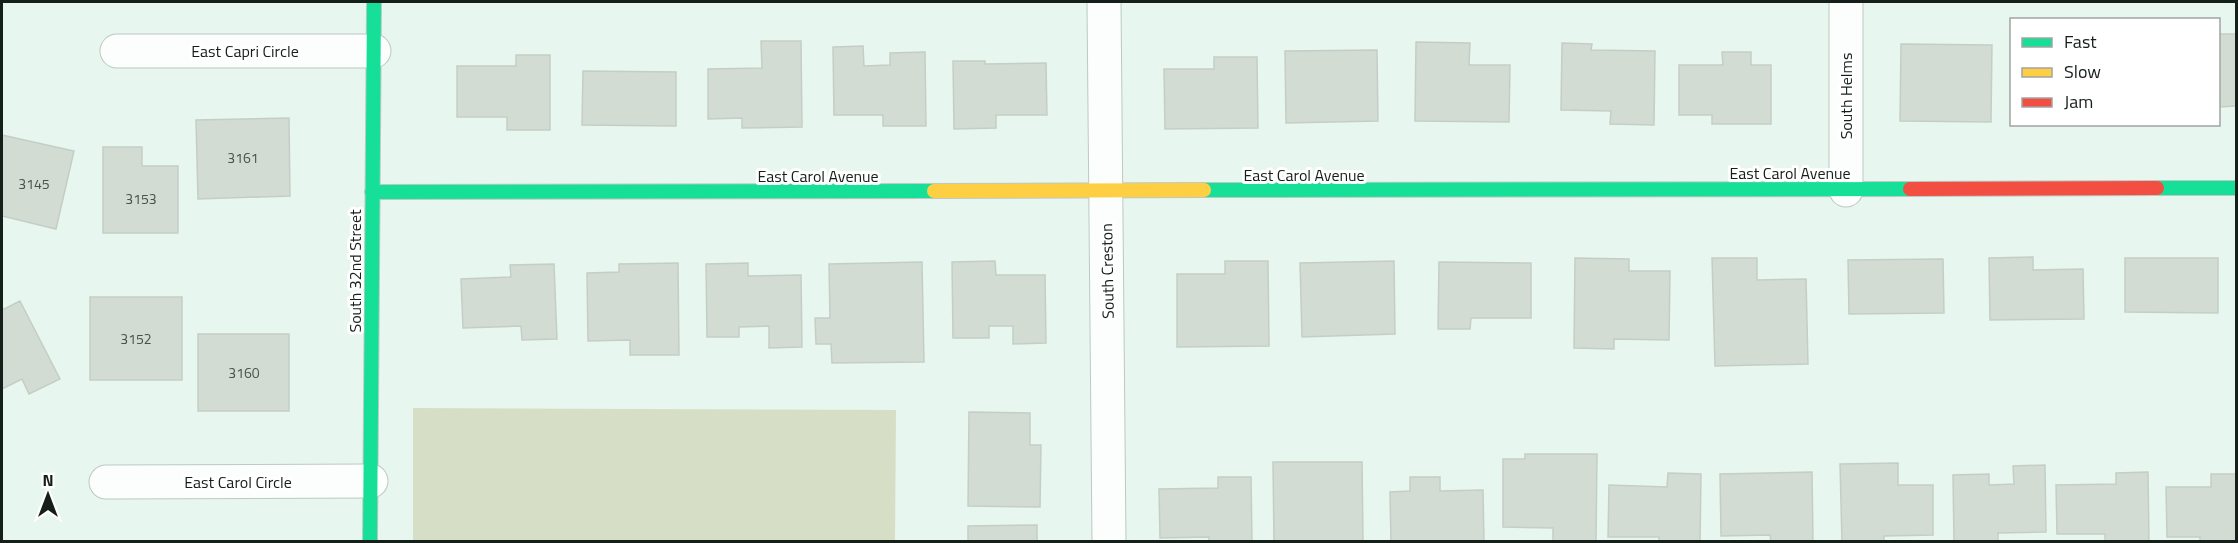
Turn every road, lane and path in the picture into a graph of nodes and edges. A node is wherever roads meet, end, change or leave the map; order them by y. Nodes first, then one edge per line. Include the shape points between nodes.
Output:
1 (374, 2) edge
2 (1104, 2) edge
3 (1846, 2) edge
4 (117, 51) dead end
5 (374, 51) junction
6 (2236, 188) edge
7 (1846, 189) junction
8 (372, 192) junction
9 (1106, 192) junction
10 (106, 482) dead end
11 (371, 482) junction
12 (370, 542) edge
13 (1109, 542) edge

1 - 5 street, South 32nd Street
2 - 9 street, South Creston
3 - 7 street, South Helms
4 - 5 street, East Capri Circle
5 - 8 street, South 32nd Street
6 - 7 street, East Carol Avenue
7 - 9 street, East Carol Avenue
8 - 9 street, East Carol Avenue
8 - 11 street, South 32nd Street
9 - 13 street, South Creston
10 - 11 street, East Carol Circle
11 - 12 street, South 32nd Street

